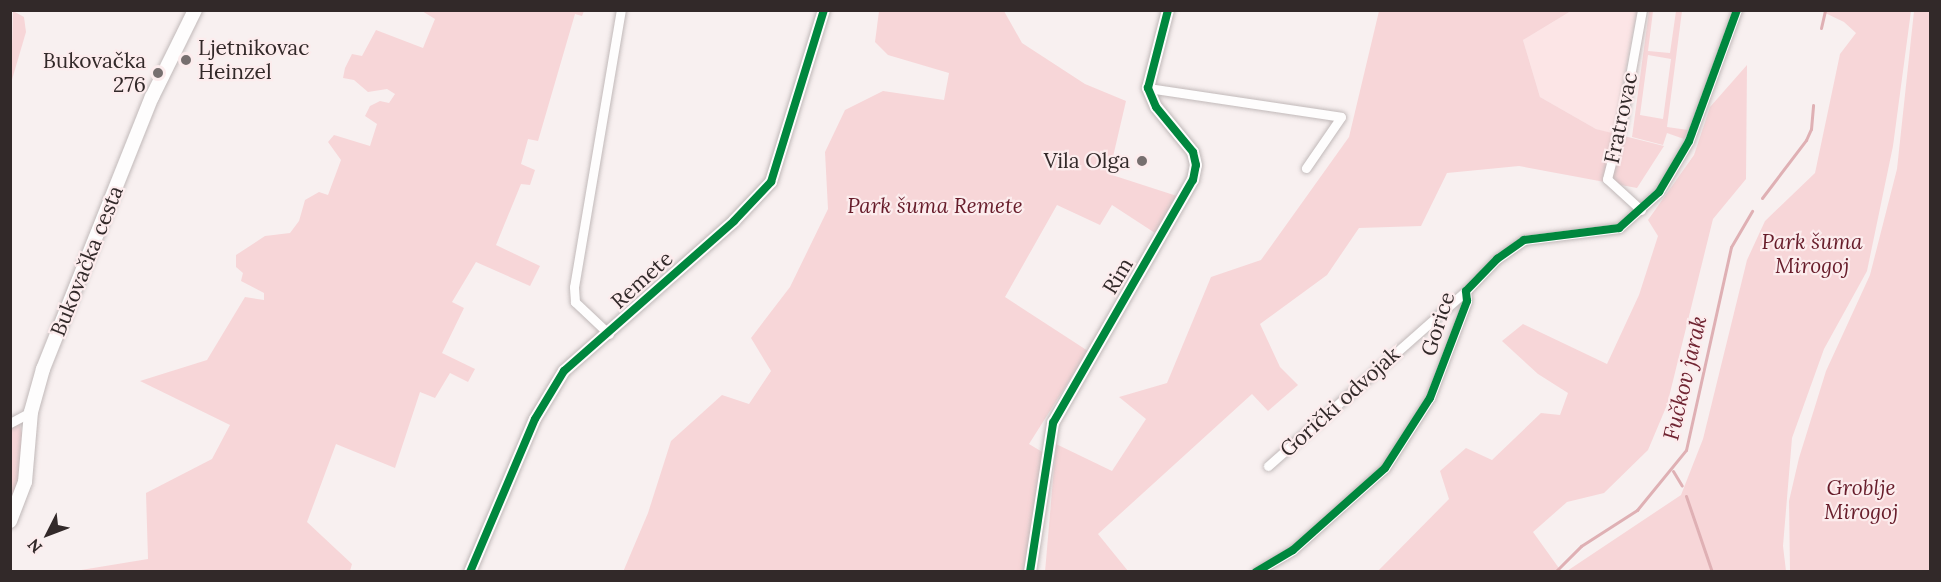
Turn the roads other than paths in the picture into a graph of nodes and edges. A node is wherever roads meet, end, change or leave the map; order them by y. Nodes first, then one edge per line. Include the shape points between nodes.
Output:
1 (195, 10) edge
2 (621, 10) edge
3 (824, 10) edge
4 (1168, 10) edge
5 (1642, 10) edge
6 (1737, 10) edge
7 (1148, 87) junction
8 (1306, 168) dead end
9 (1641, 210) junction
10 (1466, 291) junction
11 (609, 334) junction
12 (31, 412) junction
13 (10, 423) edge
14 (1268, 466) dead end
15 (10, 521) edge
16 (470, 572) edge
17 (1030, 572) edge
18 (1256, 572) edge

1 - 12 main road, Bukovačka cesta via 153,97 43,369
2 - 11 street via 574,287 575,302
3 - 11 street, Remete via 771,182
4 - 7 street
5 - 9 street, Fratrovac via 1607,179
6 - 9 street, Gorice via 1689,141 1659,192
7 - 8 street via 1341,117
7 - 17 street, Rim via 1156,107 1193,152 1193,180 1053,423
9 - 10 street, Gorice via 1619,228 1524,240 1497,259
10 - 14 street, Gorički odvojak
10 - 18 street, Gorice via 1467,301 1430,398 1391,460 1293,550
11 - 16 street, Remete via 564,371 553,387
12 - 13 street
12 - 15 main road, Bukovačka cesta via 25,482

